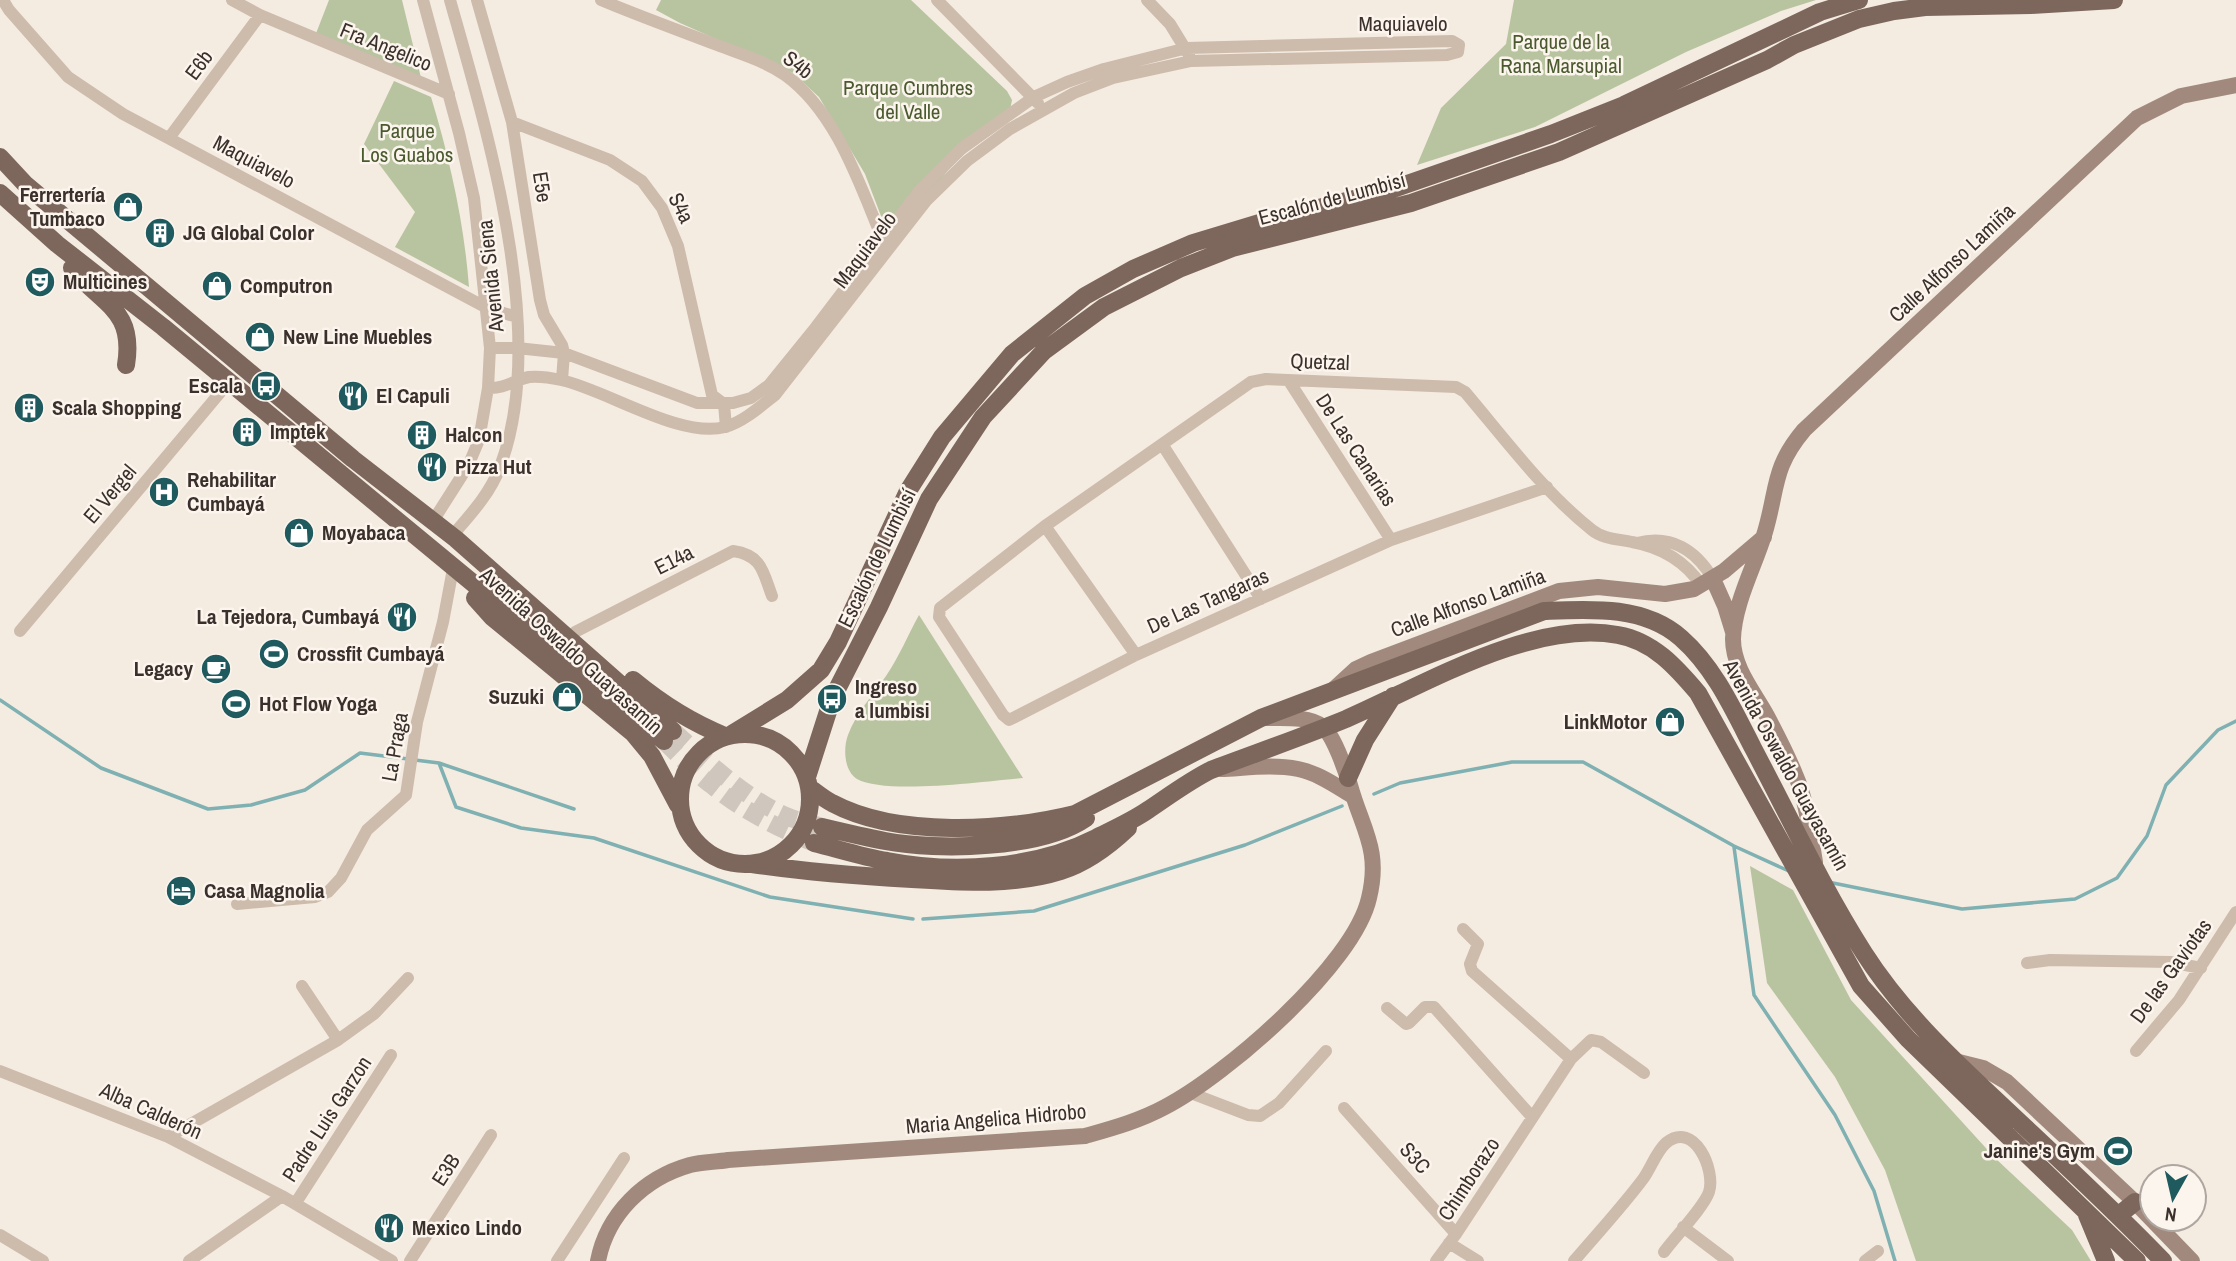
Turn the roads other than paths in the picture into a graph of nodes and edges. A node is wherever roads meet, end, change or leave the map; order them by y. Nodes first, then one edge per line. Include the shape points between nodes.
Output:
1 (3, 0) edge
2 (232, 0) edge
3 (423, 0) edge
4 (450, 0) edge
5 (477, 0) edge
6 (601, 0) edge
7 (937, 0) edge
8 (1147, 0) edge
9 (1859, 0) edge
10 (2114, 0) edge
11 (625, 5) edge
12 (260, 15) junction
13 (1189, 54) junction
14 (2236, 85) edge
15 (449, 94) junction
16 (1034, 97) junction
17 (1043, 108) junction
18 (512, 122) junction
19 (169, 138) junction
20 (0, 157) edge
21 (0, 193) edge
22 (57, 244) junction
23 (885, 246) junction
24 (487, 308) junction
25 (517, 317) junction
26 (489, 348) junction
27 (517, 348) junction
28 (564, 353) junction
29 (126, 365) dead end
30 (562, 380) junction
31 (1289, 381) junction
32 (229, 382) junction
33 (517, 382) junction
34 (488, 388) junction
35 (707, 399) junction
36 (724, 404) junction
37 (726, 426) junction
38 (701, 427) junction
39 (1162, 444) junction
40 (1547, 487) junction
41 (433, 522) junction
42 (1045, 526) junction
43 (1764, 537) junction
44 (416, 538) junction
45 (454, 538) junction
46 (1391, 540) junction
47 (452, 574) junction
48 (1708, 582) junction
49 (772, 596) dead end
50 (1261, 599) junction
51 (939, 617) joint
52 (20, 631) dead end
53 (575, 632) junction
54 (1733, 635) junction
55 (1136, 655) junction
56 (1330, 694) junction
57 (1393, 696) junction
58 (1261, 718) junction
59 (1324, 727) junction
60 (728, 735) junction
61 (1211, 770) junction
62 (1348, 778) junction
63 (808, 782) junction
64 (1129, 788) junction
65 (1354, 798) junction
66 (680, 809) junction
67 (1146, 812) junction
68 (751, 864) junction
69 (1817, 868) junction
70 (237, 904) dead end
71 (2236, 912) edge
72 (1463, 929) dead end
73 (2027, 963) dead end
74 (2201, 968) junction
75 (408, 978) dead end
76 (302, 986) dead end
77 (1387, 1008) dead end
78 (338, 1040) junction
79 (1326, 1051) dead end
80 (2136, 1051) dead end
81 (391, 1055) dead end
82 (1571, 1059) junction
83 (1955, 1061) junction
84 (0, 1071) edge
85 (1644, 1073) dead end
86 (1188, 1092) junction
87 (1344, 1108) dead end
88 (1532, 1116) junction
89 (491, 1135) dead end
90 (168, 1137) junction
91 (624, 1158) dead end
92 (282, 1196) junction
93 (2135, 1202) junction
94 (295, 1204) junction
95 (2086, 1212) junction
96 (2119, 1215) junction
97 (1684, 1227) junction
98 (0, 1236) edge
99 (1453, 1238) junction
100 (1878, 1251) dead end
101 (1664, 1252) dead end
102 (43, 1261) edge
103 (189, 1261) edge
104 (392, 1261) edge
105 (411, 1261) edge
106 (557, 1261) edge
107 (598, 1261) edge
108 (1436, 1261) edge
109 (1478, 1261) edge
110 (1574, 1261) edge
111 (1728, 1261) edge
112 (1865, 1261) edge
113 (2106, 1261) edge
114 (2137, 1261) edge
115 (2163, 1261) edge
116 (2192, 1261) edge

1 - 19 street, Maquiavelo via 68,76 123,114
2 - 12 street, Fra Angelico
3 - 15 street, Avenida Siena
4 - 25 street, Avenida Siena via 494,165
5 - 18 street, E5e
6 - 11 street, S4b
7 - 16 street
8 - 13 street
9 - 60 main road, Escalón de Lumbisí via 1820,12 1624,105 1551,134 1390,190 1193,243 1085,296 1012,354 942,437 908,491 821,670 787,700
10 - 63 main road, Escalón de Lumbisí via 1925,6 1859,19 1559,152 1410,203 1232,248 1104,307 1044,351 984,417 929,499 832,699
11 - 23 street, S4b via 786,76 818,110 839,142
12 - 15 street, Fra Angelico
12 - 19 street, E6b
13 - 13 street, Maquiavelo via 1454,54 1459,47 1452,41
13 - 16 street, Maquiavelo via 1092,74
13 - 17 street, Maquiavelo via 1112,78
14 - 43 street, Calle Alfonso Lamiña via 2181,96 2137,118 1812,422 1779,467
15 - 24 street, Avenida Siena via 474,198
16 - 17 street
16 - 23 street, Maquiavelo via 961,149 919,190
17 - 23 street, Maquiavelo via 967,161
18 - 28 street, E5e via 540,300
18 - 35 street, S4a via 610,160 642,181 662,208 678,246
19 - 24 street, Maquiavelo
20 - 41 main road, Avenida Oswaldo Guayasamín via 54,208
21 - 22 main road, Avenida Oswaldo Guayasamín
22 - 29 main road via 77,274 118,313 127,328
22 - 32 main road, Avenida Oswaldo Guayasamín
23 - 36 street, Maquiavelo via 769,385 751,398
23 - 37 street, Maquiavelo via 775,395
24 - 25 street, Maquiavelo
24 - 26 street, Avenida Siena
25 - 27 street, Avenida Siena
26 - 27 street
26 - 34 street, Avenida Siena
27 - 28 street
27 - 33 street, Avenida Siena
28 - 30 street
28 - 35 street
30 - 33 street, Maquiavelo via 534,377
30 - 38 street, Maquiavelo
31 - 39 street, Quetzal via 1251,382
31 - 40 street, Quetzal via 1456,387
31 - 46 street, De Las Canarias
32 - 44 main road, Avenida Oswaldo Guayasamín
32 - 52 street, El Vergel
33 - 34 street, Maquiavelo
33 - 45 street, Avenida Siena via 499,470
34 - 41 street, Avenida Siena via 468,466
35 - 36 street
35 - 38 street, S4a
36 - 37 street
37 - 38 street, Maquiavelo
39 - 42 street, Quetzal
39 - 50 street
40 - 46 street, De Las Tangaras
40 - 48 street, Quetzal via 1593,531 1606,537 1637,543 1653,538 1671,542 1698,558
41 - 45 main road, Avenida Oswaldo Guayasamín
42 - 51 street, Quetzal via 940,608
42 - 55 street
43 - 48 street, Calle Alfonso Lamiña
43 - 54 street, Calle Alfonso Lamiña
44 - 45 main road, Avenida Oswaldo Guayasamín via 668,736
44 - 47 main road, Avenida Oswaldo Guayasamín
45 - 53 main road, Avenida Oswaldo Guayasamín
46 - 50 street, De Las Tangaras
47 - 66 main road, Avenida Oswaldo Guayasamín via 492,617 633,733 666,778
47 - 70 street, La Praga via 417,722 406,795 367,830 341,878 328,892
48 - 54 street, Calle Alfonso Lamiña via 1725,606
48 - 56 street, Calle Alfonso Lamiña via 1665,594 1598,587 1559,591 1371,662 1356,669
49 - 53 street, E14a via 755,558 733,551
50 - 55 street, De Las Tangaras
51 - 55 street, De Las Tangaras via 1009,720
53 - 60 main road, Avenida Oswaldo Guayasamín via 659,702 694,723
54 - 69 street, Calle Alfonso Lamiña via 1739,666 1797,777
56 - 58 main road, Avenida Oswaldo Guayasamín
56 - 69 main road, Avenida Oswaldo Guayasamín via 1544,611 1588,609 1649,620 1678,635 1696,652 1722,689
57 - 59 main road, Avenida Oswaldo Guayasamín
57 - 62 main road
57 - 95 main road, Avenida Oswaldo Guayasamín via 1549,635 1579,631 1620,635 1648,645 1674,664 1698,692 1861,986 1909,1040
58 - 59 street via 1296,717
58 - 64 main road, Avenida Oswaldo Guayasamín
59 - 61 main road, Avenida Oswaldo Guayasamín
59 - 62 street, Maria Angelica Hidrobo
60 - 63 main road via 750,733 777,742 798,760
60 - 66 main road via 708,744 684,772
61 - 65 street via 1300,769
61 - 67 main road, Avenida Oswaldo Guayasamín
62 - 65 street, Maria Angelica Hidrobo
63 - 64 main road, Avenida Oswaldo Guayasamín via 832,803 871,818 984,828 1076,814
63 - 68 main road via 810,809 803,829 790,846
64 - 67 main road, Avenida Oswaldo Guayasamín via 1074,826 1012,842 944,846 818,835 888,861 939,867 1013,865 1058,855
65 - 86 street, Maria Angelica Hidrobo via 1372,846 1372,877 1370,898 1349,943 1246,1052
66 - 68 main road via 684,825 705,850 719,859
67 - 68 main road, Avenida Oswaldo Guayasamín via 1107,848 1062,871 1015,880 957,882 813,874
69 - 83 main road, Avenida Oswaldo Guayasamín via 1865,954
71 - 74 street, De las Gaviotas
72 - 82 street via 1478,944 1472,971
73 - 74 street via 2170,962
74 - 80 street, De las Gaviotas
75 - 78 street via 374,1014
76 - 78 street
77 - 88 street via 1406,1024 1425,1007 1434,1007
78 - 90 street
79 - 86 street via 1279,1103 1260,1116
81 - 94 street, Padre Luis Garzon
82 - 85 street via 1591,1040 1601,1042
82 - 88 street, Chimborazo
83 - 93 street via 1983,1068 2007,1082
83 - 96 main road, Avenida Oswaldo Guayasamín
84 - 90 street, Alba Calderón
86 - 107 street, Maria Angelica Hidrobo via 1132,1122 1085,1136 690,1166 652,1182 628,1201 610,1224
87 - 99 street, S3C
88 - 99 street, Chimborazo
89 - 105 street, E3B
90 - 92 street, Alba Calderón
91 - 106 street
92 - 94 street, Alba Calderón
92 - 103 street, Padre Luis Garzon
93 - 96 main road
93 - 116 street
94 - 104 street
95 - 113 main road
95 - 114 main road, Avenida Oswaldo Guayasamín
96 - 115 main road, Avenida Oswaldo Guayasamín
97 - 101 street
97 - 110 street via 1708,1195 1711,1181 1701,1150 1686,1138 1676,1138 1665,1144 1644,1178
97 - 111 street
98 - 102 street
99 - 108 street, Chimborazo
99 - 109 street, S3C
100 - 112 street

